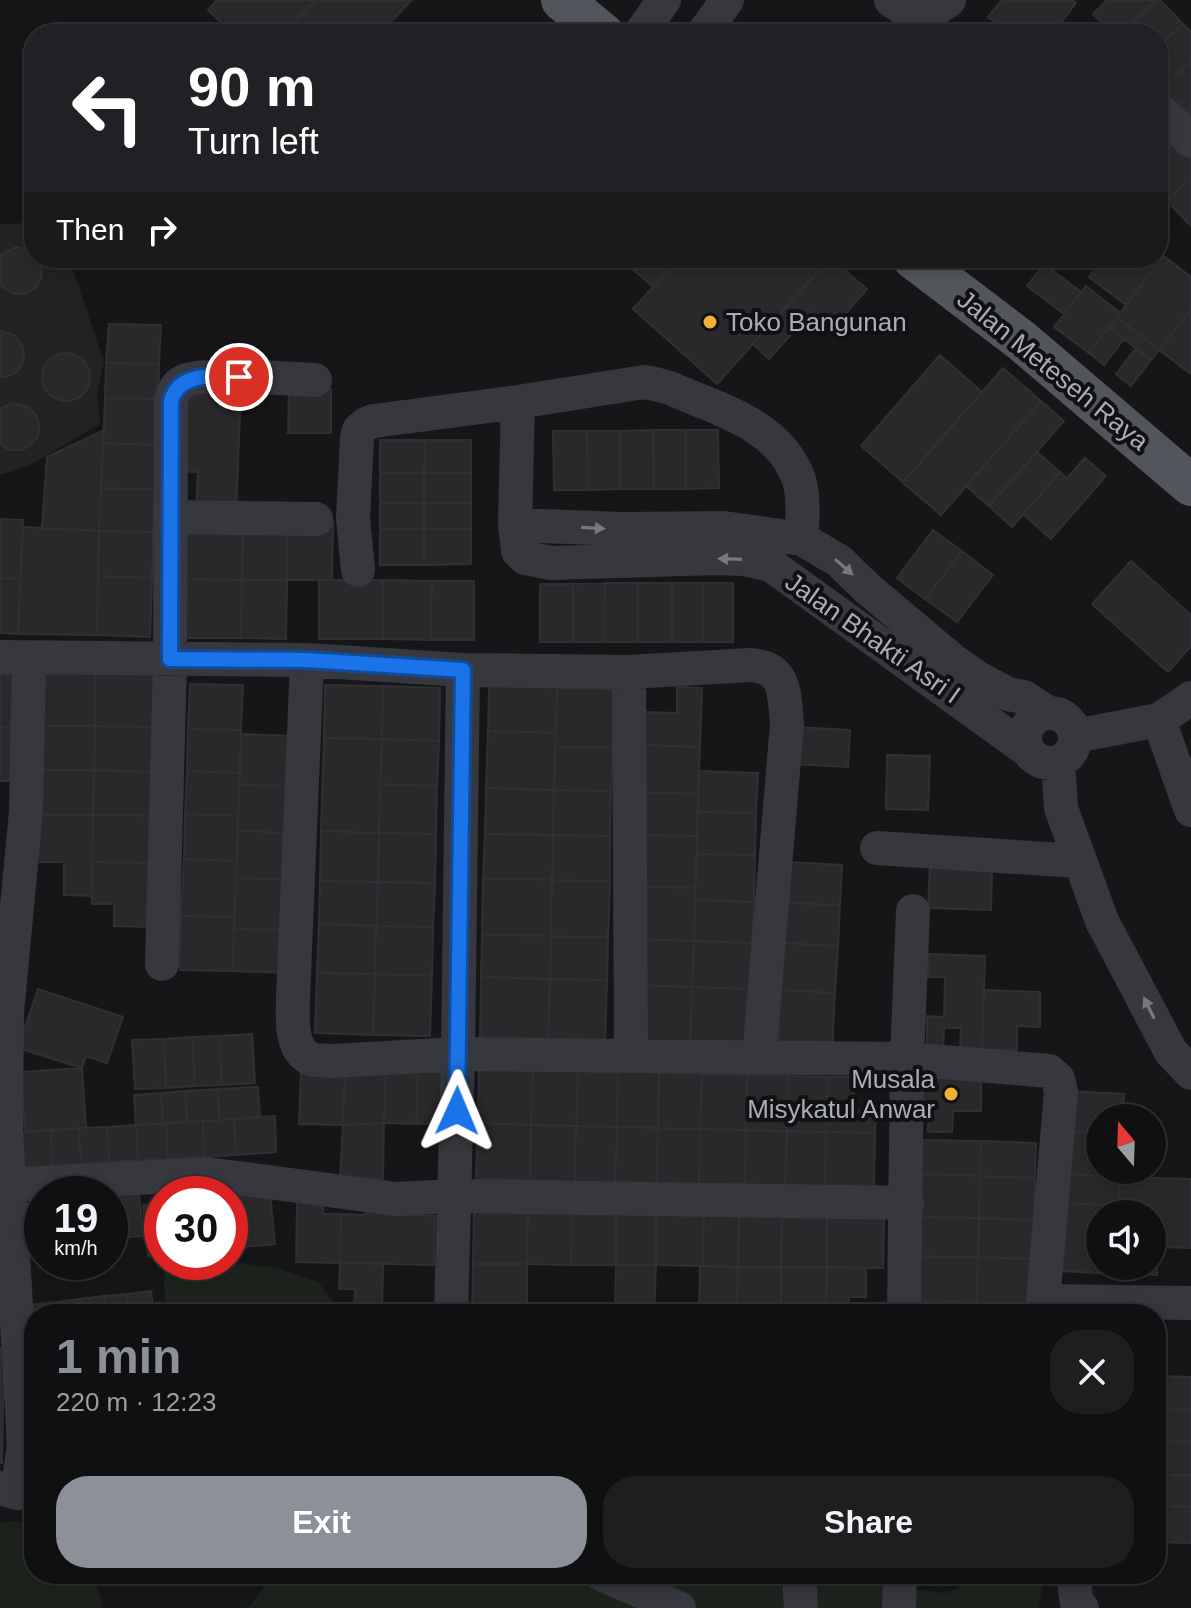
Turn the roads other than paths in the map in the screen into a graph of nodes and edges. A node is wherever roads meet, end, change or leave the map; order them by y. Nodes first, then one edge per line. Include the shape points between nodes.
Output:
1 (562, 0) edge
2 (664, 0) edge
3 (727, 0) edge
4 (891, 0) edge
5 (949, 0) edge
6 (591, 24) edge
7 (647, 24) edge
8 (710, 24) edge
9 (1168, 118) edge
10 (1191, 141) edge
11 (926, 268) edge
12 (315, 380) dead end
13 (518, 402) junction
14 (1188, 475) edge
15 (171, 517) junction
16 (316, 519) dead end
17 (516, 538) junction
18 (802, 539) junction
19 (358, 570) dead end
20 (14, 658) edge
21 (170, 659) junction
22 (307, 660) junction
23 (463, 670) junction
24 (629, 672) junction
25 (1191, 698) edge
26 (1159, 720) junction
27 (1053, 749) junction
28 (1191, 810) edge
29 (13, 811) edge
30 (877, 848) dead end
31 (1078, 861) junction
32 (913, 911) dead end
33 (162, 964) dead end
34 (4, 998) edge
35 (458, 1054) junction
36 (631, 1056) junction
37 (759, 1057) junction
38 (907, 1059) junction
39 (1191, 1073) edge
40 (7, 1171) edge
41 (455, 1196) junction
42 (907, 1203) junction
43 (1191, 1303) edge
44 (451, 1304) edge
45 (904, 1304) edge
46 (1043, 1304) edge
47 (1154, 1304) edge
48 (1166, 1322) edge
49 (1191, 1323) edge
50 (9, 1332) edge
51 (24, 1366) edge
52 (24, 1459) edge
53 (17, 1494) edge
54 (624, 1584) edge
55 (800, 1584) edge
56 (900, 1584) edge
57 (1074, 1584) edge
58 (679, 1608) edge
59 (801, 1608) edge
60 (899, 1608) edge
61 (1082, 1608) edge

1 - 6 main road
2 - 7 street
3 - 8 street
4 - 5 street via 903,10 924,13
9 - 10 street
11 - 14 main road, Jalan Meteseh Raya
12 - 15 street via 214,377 185,380 174,389
13 - 17 street
13 - 18 street via 644,382 721,407 764,432 787,453 800,480
13 - 19 street via 374,421 359,430 353,518
15 - 16 street
15 - 21 street
17 -> 18 street via 724,528
27 -> 17 street, Jalan Bhakti Asri I via 771,565 717,558 551,563 525,558
18 -> 27 street via 839,561 978,678 1047,712 1032,720 1024,734
20 - 21 street
20 - 29 street
21 - 22 street
21 - 33 street
22 - 23 street
22 - 35 street via 293,998 299,1049 311,1059 331,1061
23 - 24 street
23 - 35 street
24 - 36 street
24 - 37 street via 762,666 775,671 780,681 787,724
25 - 26 street
26 - 27 street
26 - 28 street
27 - 31 street via 1061,808
29 - 34 street
30 - 31 street
39 -> 31 street via 1171,1052 1102,921
32 - 38 street
34 - 40 street
35 - 36 street
35 - 41 street
36 - 37 street
37 - 38 street
38 - 42 street
38 - 46 street via 1049,1071 1058,1079
40 - 41 street via 207,1174 396,1199
40 - 50 street
41 - 42 street
41 - 44 street
42 - 45 street
43 - 47 street
48 - 49 street
50 - 51 street
52 - 53 street
54 - 58 street
55 - 59 street
56 - 60 street
57 - 61 street

